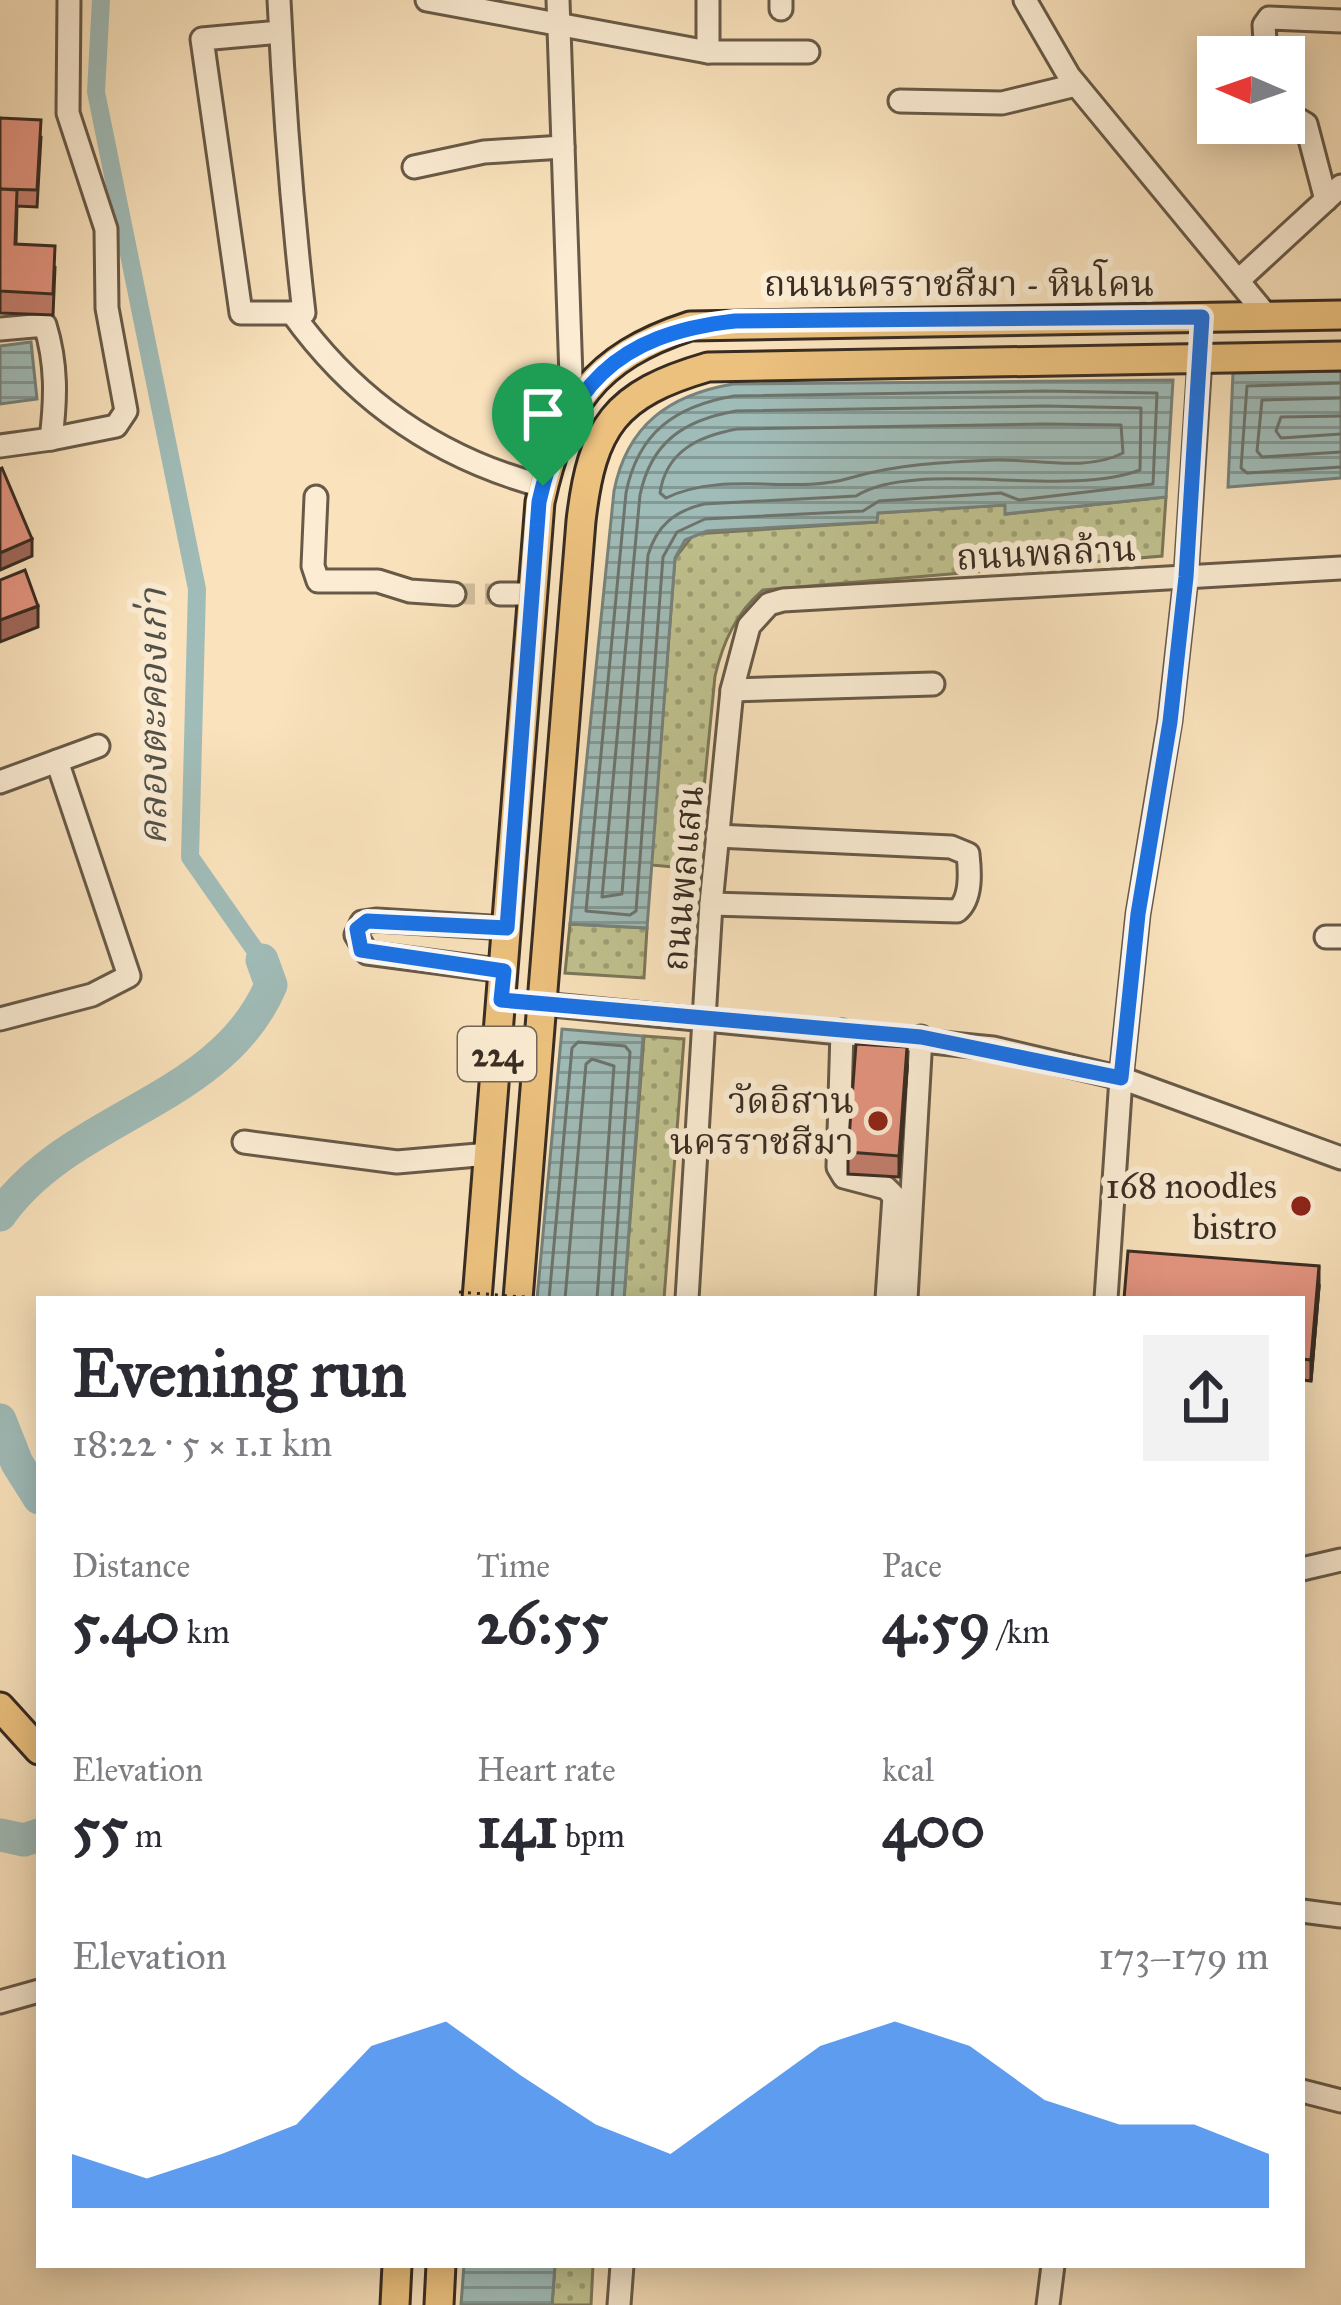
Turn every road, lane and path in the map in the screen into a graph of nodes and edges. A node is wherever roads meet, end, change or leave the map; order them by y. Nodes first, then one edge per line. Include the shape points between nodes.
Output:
1 (69, 0) edge
2 (279, 0) edge
3 (428, 0) edge
4 (708, 0) edge
5 (1025, 0) edge
6 (558, 12) edge
7 (1341, 21) edge
8 (280, 32) junction
9 (1265, 36) edge
10 (708, 52) junction
11 (808, 52) dead end
12 (1076, 85) junction
13 (900, 101) dead end
14 (1305, 123) edge
15 (563, 147) junction
16 (414, 167) dead end
17 (1333, 193) edge
18 (1240, 279) junction
19 (292, 313) junction
20 (1341, 315) edge
21 (1267, 316) junction
22 (1202, 317) junction
23 (0, 328) edge
24 (1341, 356) edge
25 (1200, 359) junction
26 (572, 406) junction
27 (51, 439) junction
28 (0, 446) edge
29 (543, 486) junction
30 (316, 497) dead end
31 (1341, 568) edge
32 (1186, 577) junction
33 (454, 594) tunnel mouth
34 (500, 594) tunnel mouth
35 (533, 594) junction
36 (759, 612) joint
37 (933, 684) dead end
38 (732, 690) junction
39 (98, 746) dead end
40 (57, 761) junction
41 (0, 782) edge
42 (717, 836) junction
43 (711, 904) junction
44 (507, 928) junction
45 (504, 971) junction
46 (501, 1000) junction
47 (542, 1004) junction
48 (704, 1017) junction
49 (0, 1019) edge
50 (842, 1031) junction
51 (921, 1037) junction
52 (1121, 1078) junction
53 (244, 1142) dead end
54 (489, 1154) junction
55 (1341, 1159) edge
56 (468, 1296) edge
57 (518, 1296) edge
58 (687, 1296) edge
59 (887, 1296) edge
60 (906, 1296) edge
61 (1106, 1296) edge
62 (1341, 1560) edge
63 (1305, 1568) edge
64 (0, 1708) edge
65 (36, 1747) edge
66 (1305, 1911) edge
67 (1341, 1916) edge
68 (36, 1992) edge
69 (0, 2002) edge
70 (1305, 2092) edge
71 (1341, 2101) edge
72 (397, 2268) edge
73 (441, 2268) edge
74 (622, 2268) edge
75 (1053, 2268) edge
76 (394, 2305) edge
77 (439, 2305) edge
78 (619, 2305) edge
79 (1048, 2305) edge

1 - 27 street via 68,113 105,223 109,324 126,411 116,426
2 - 8 street
3 - 6 street
4 - 10 street
5 - 12 street
6 - 10 street
6 - 15 street
7 - 9 street via 1269,18
8 - 19 street via 304,313
8 - 19 street via 202,39 241,313
10 - 11 street
12 - 13 street via 1002,104
12 - 18 street
14 - 17 street
15 - 16 street
15 - 26 street
17 - 18 street
18 - 21 street
19 - 29 street via 424,440 472,465
20 - 21 main road, ถนนนครราชสีมา - หินโคน / 224
21 - 22 main road, ถนนนครราชสีมา - หินโคน / 224
22 - 25 main road
22 - 26 main road, ถนนนครราชสีมา - หินโคน / 224 via 690,326 616,359
23 - 27 street via 45,326 54,353
24 - 25 main road
25 - 32 street
25 - 47 main road, 224 via 708,367 663,380 627,403 588,464
26 - 29 main road, ถนนนครราชสีมา - หินโคน / 224
27 - 28 street
29 - 35 main road, ถนนนครราชสีมา - หินโคน / 224
30 - 33 street via 318,581
31 - 32 street, ถนนพลล้าน
32 - 36 street, ถนนพลล้าน via 784,599
32 - 52 street
34 - 35 street
35 - 44 main road, ถนนนครราชสีมา - หินโคน / 224
36 - 38 street, ถนนพลแสน via 742,639
37 - 38 street
38 - 42 street, ถนนพลแสน
39 - 40 street
40 - 41 street
40 - 49 street via 129,976 92,995
42 - 43 street, ถนนพลแสน
42 - 43 street via 951,847 968,854 968,881 957,911
43 - 48 street, ถนนพลแสน
44 - 45 main road, ถนนนครราชสีมา - หินโคน / 224
44 - 45 street via 376,920 362,922 356,935 367,953
45 - 46 main road, ถนนนครราชสีมา - หินโคน / 224
46 - 47 main road
46 - 54 main road, ถนนนครราชสีมา - หินโคน / 224
47 - 48 street
47 - 57 main road, 224
48 - 50 street
48 - 58 street, ถนนพลแสน
50 - 51 street
50 - 59 street via 838,1167 844,1177 894,1196
51 - 52 street
51 - 60 street
52 - 55 street
52 - 61 street
53 - 54 street via 398,1162
54 - 56 main road, ถนนนครราชสีมา - หินโคน / 224
62 - 63 street
64 - 65 main road
66 - 67 street
68 - 69 street
70 - 71 street
72 - 76 main road
73 - 77 main road
74 - 78 street
75 - 79 street

